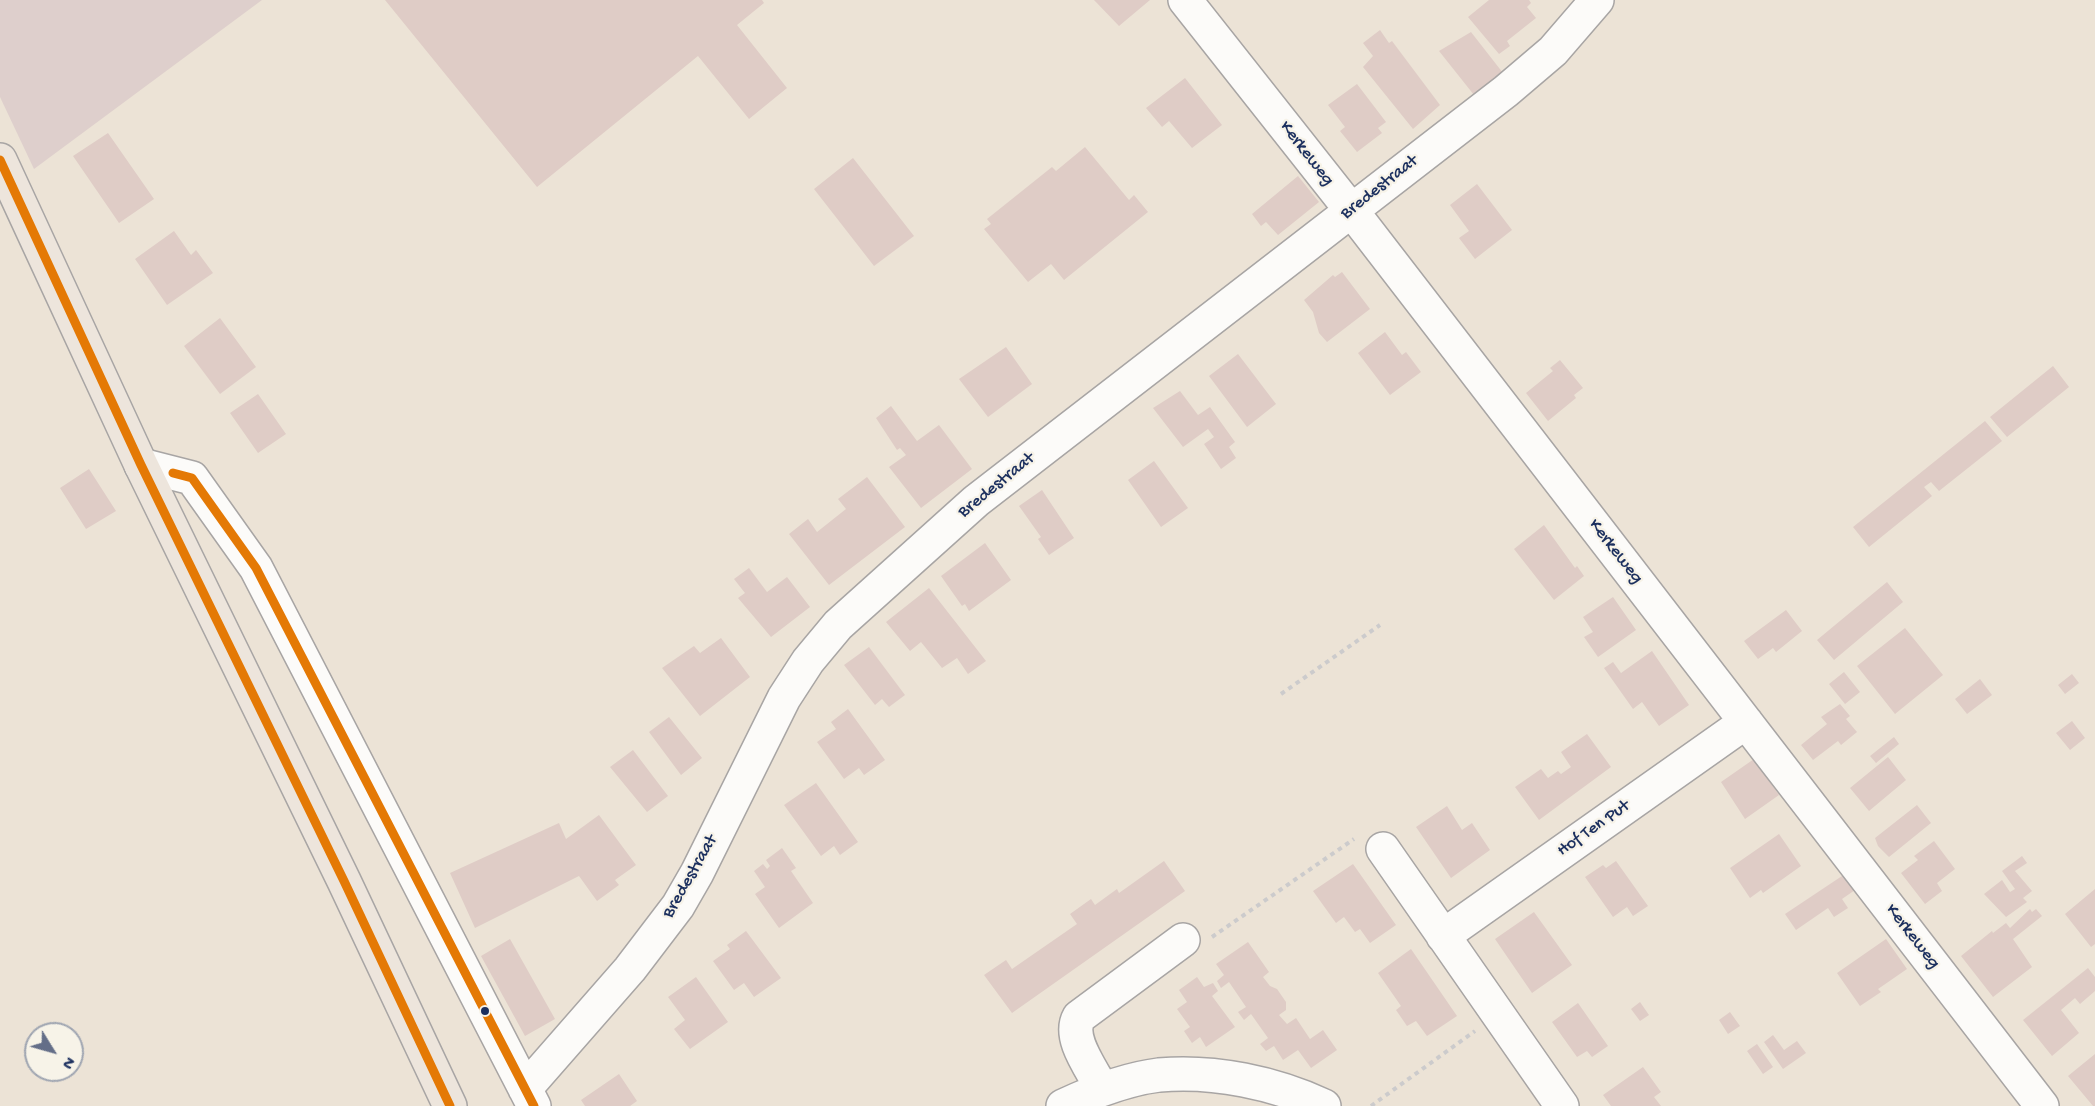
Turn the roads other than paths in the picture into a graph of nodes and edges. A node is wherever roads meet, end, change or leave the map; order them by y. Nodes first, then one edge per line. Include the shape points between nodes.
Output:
1 (1185, 0) edge
2 (1597, 0) edge
3 (0, 160) edge
4 (1351, 210) junction
5 (141, 465) junction
6 (1746, 722) junction
7 (1370, 843) road end
8 (1443, 936) junction
9 (1183, 940) road end
10 (1102, 1089) junction
11 (529, 1098) edge
12 (450, 1106) edge
13 (1063, 1106) edge
14 (1324, 1106) edge
15 (1562, 1106) edge
16 (2042, 1106) edge

1 - 4 street, Kerkeweg
2 - 4 street, Bredestraat via 1552,51 1506,91
3 - 5 main road
4 - 6 street, Kerkeweg
4 - 11 street, Bredestraat via 976,501 838,626 784,698 678,906
5 - 11 street via 192,478 255,568
5 - 12 main road
6 - 8 street, Hof Ten Put
6 - 16 street, Kerkeweg
7 - 8 street
8 - 15 street
9 - 10 street via 1079,1017 1074,1026
10 - 13 street
10 - 14 street via 1159,1075 1212,1076 1270,1085

